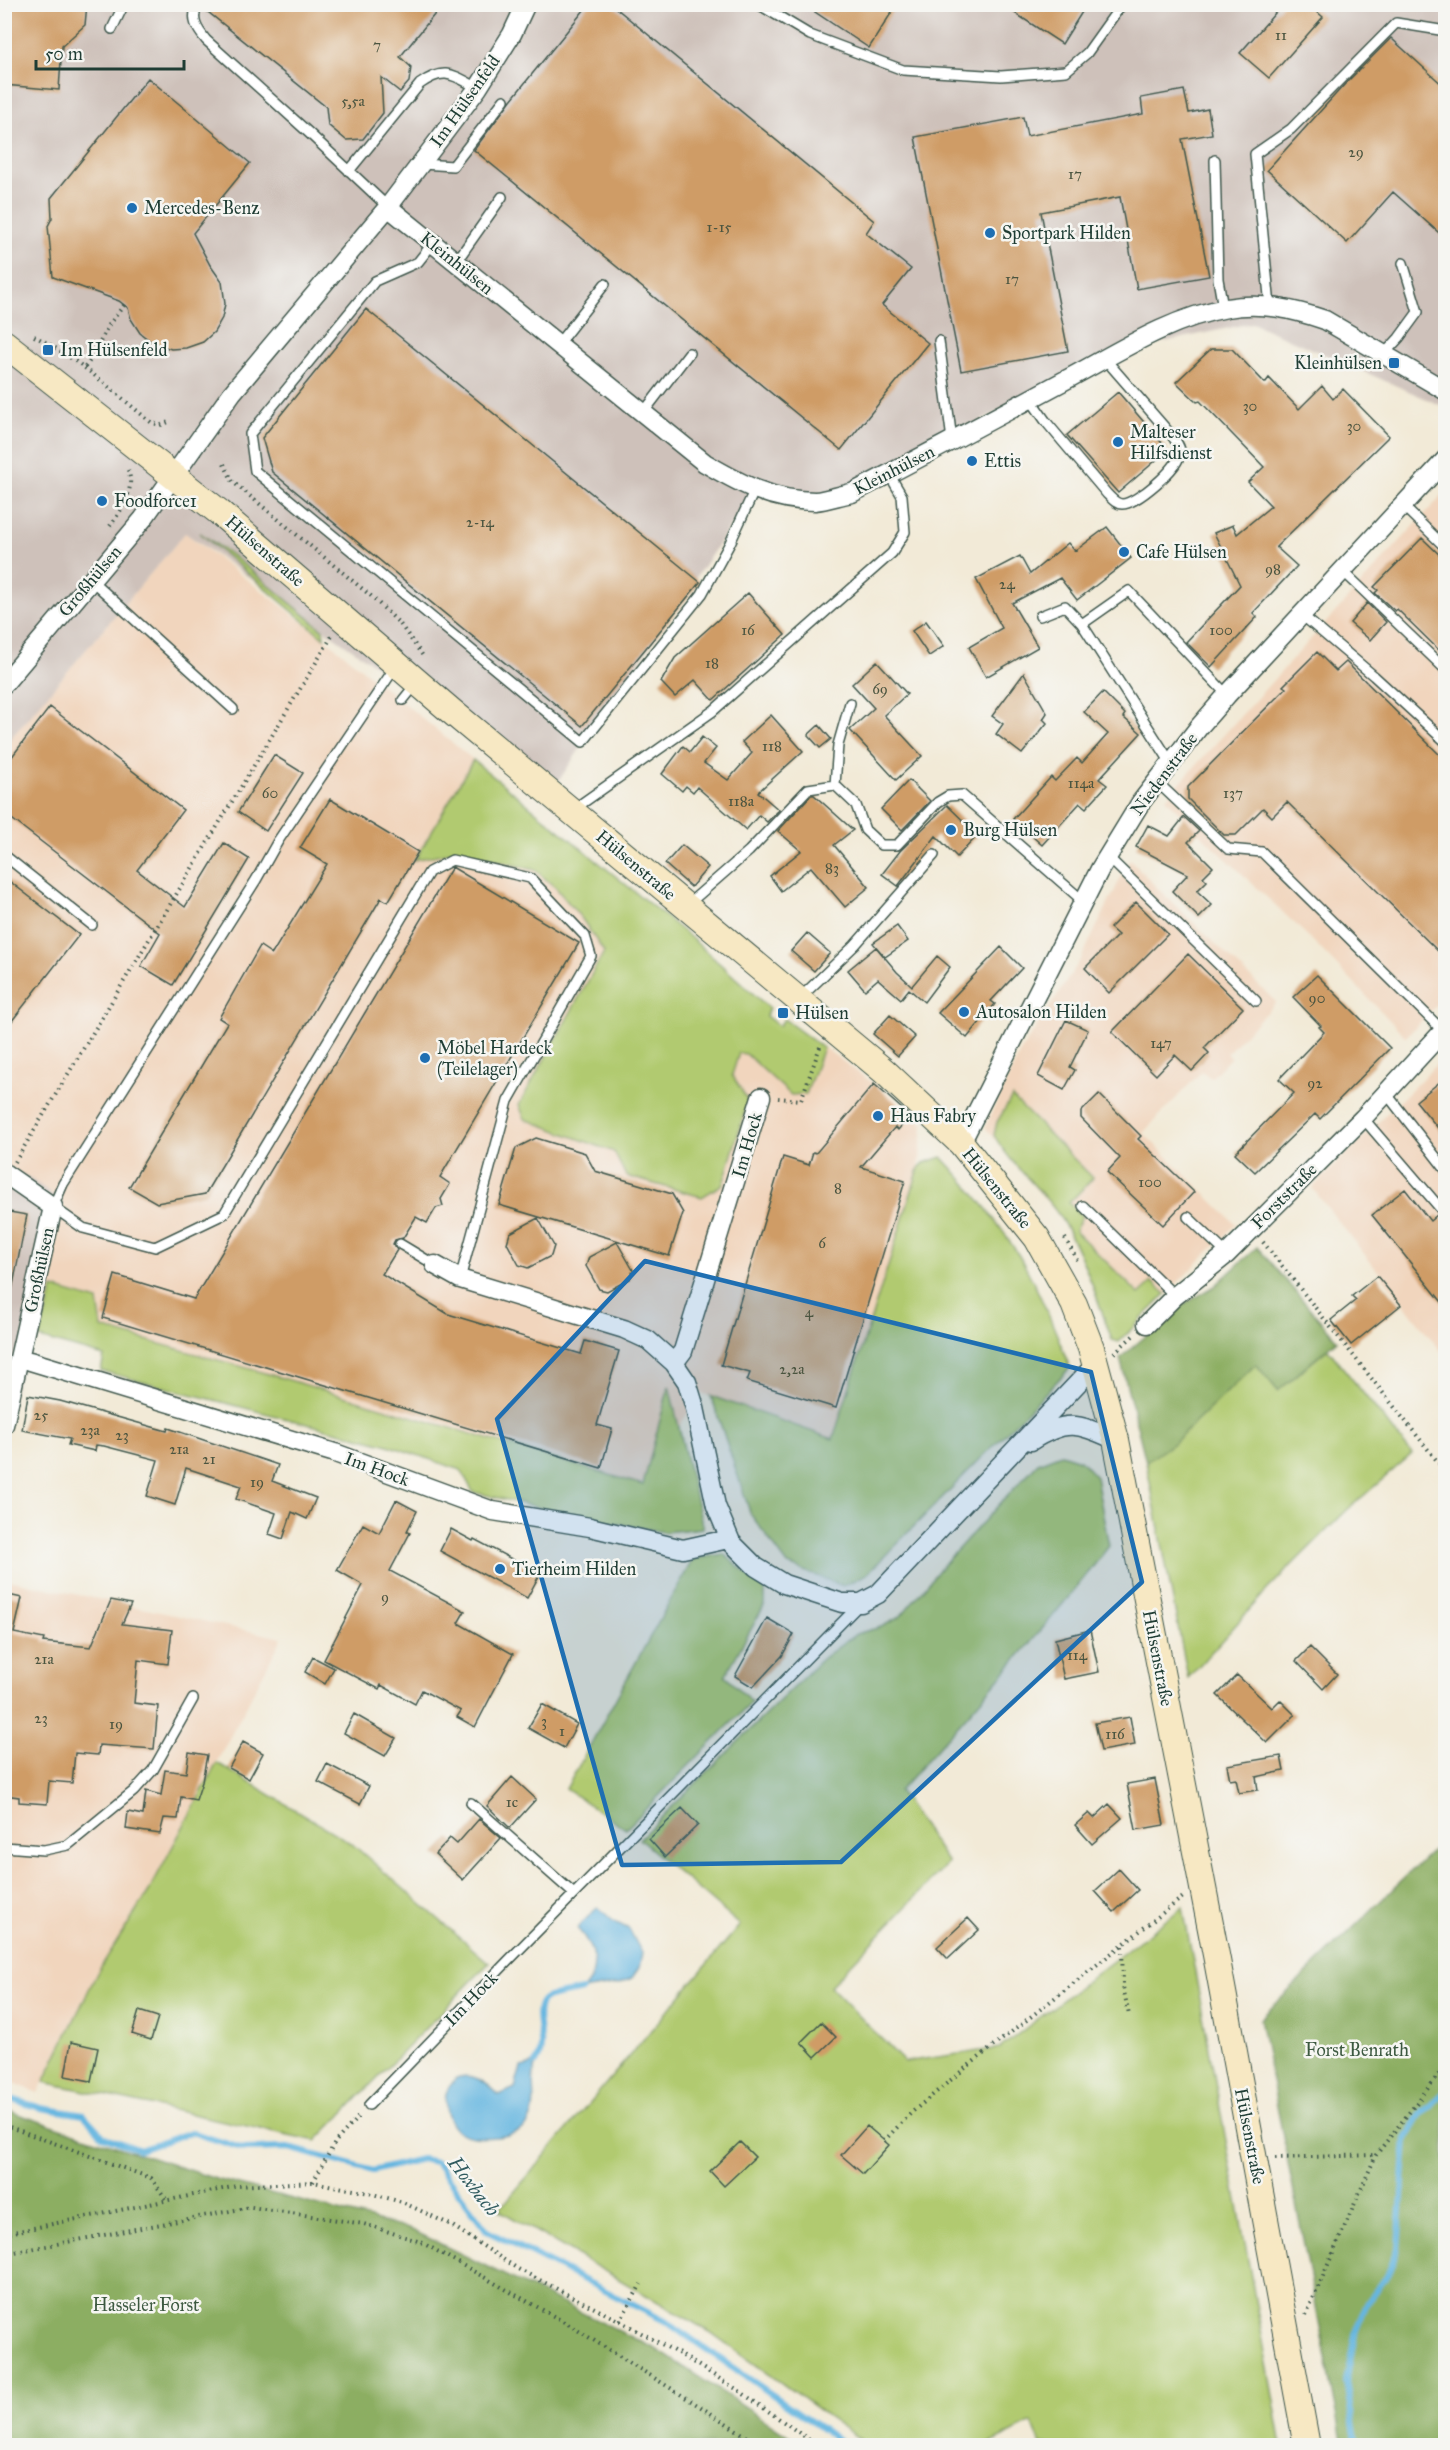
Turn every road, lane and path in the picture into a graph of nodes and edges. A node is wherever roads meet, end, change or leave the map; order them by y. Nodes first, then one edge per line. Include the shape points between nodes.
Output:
1 (123, 4) edge
2 (198, 4) edge
3 (526, 4) edge
4 (758, 4) edge
5 (1122, 4) edge
6 (112, 29) dead end
7 (1446, 31) edge
8 (478, 88) junction
9 (504, 100) dead end
10 (1215, 160) dead end
11 (420, 164) junction
12 (349, 171) junction
13 (502, 197) dead end
14 (388, 207) junction
15 (433, 243) junction
16 (456, 262) junction
17 (1403, 263) dead end
18 (605, 284) dead end
19 (124, 305) dead end
20 (1270, 306) junction
21 (1223, 308) junction
22 (32, 335) dead end
23 (939, 341) dead end
24 (4, 343) edge
25 (558, 344) junction
26 (688, 353) dead end
27 (1385, 353) junction
28 (1105, 359) junction
29 (85, 367) junction
30 (1446, 390) edge
31 (1030, 399) junction
32 (643, 413) junction
33 (171, 421) dead end
34 (952, 440) junction
35 (224, 464) dead end
36 (1443, 466) edge
37 (889, 474) junction
38 (174, 476) junction
39 (755, 489) junction
40 (1403, 506) junction
41 (1446, 548) edge
42 (1343, 571) junction
43 (91, 580) junction
44 (1302, 615) junction
45 (1040, 616) dead end
46 (1082, 624) junction
47 (334, 633) dead end
48 (424, 657) dead end
49 (397, 664) junction
50 (1446, 670) edge
51 (4, 684) edge
52 (1227, 695) junction
53 (850, 703) dead end
54 (233, 709) dead end
55 (1446, 742) edge
56 (1171, 764) junction
57 (1156, 782) junction
58 (835, 785) junction
59 (571, 811) junction
60 (4, 855) edge
61 (934, 855) dead end
62 (1107, 856) junction
63 (1083, 901) junction
64 (685, 907) junction
65 (92, 925) dead end
66 (798, 1001) junction
67 (1256, 1001) dead end
68 (1444, 1029) edge
69 (822, 1041) dead end
70 (1386, 1093) junction
71 (760, 1097) dead end
72 (801, 1100) dead end
73 (1363, 1118) junction
74 (961, 1143) junction
75 (10, 1168) edge
76 (1446, 1170) edge
77 (1083, 1206) dead end
78 (53, 1207) junction
79 (1446, 1215) edge
80 (1188, 1217) dead end
81 (1252, 1228) junction
82 (400, 1244) dead end
83 (1227, 1254) junction
84 (435, 1265) joint
85 (460, 1279) junction
86 (1175, 1296) junction
87 (1147, 1324) joint
88 (1105, 1359) junction
89 (30, 1361) dead end
90 (674, 1363) junction
91 (4, 1425) edge
92 (1116, 1440) junction
93 (1019, 1448) junction
94 (1446, 1472) edge
95 (728, 1539) junction
96 (861, 1603) junction
97 (193, 1699) dead end
98 (471, 1803) dead end
99 (4, 1847) edge
100 (1201, 1882) junction
101 (574, 1894) junction
102 (1122, 1945) junction
103 (1129, 2014) dead end
104 (1446, 2060) edge
105 (369, 2105) joint
106 (4, 2126) edge
107 (884, 2141) dead end
108 (1376, 2155) junction
109 (1269, 2158) dead end
110 (313, 2182) junction
111 (166, 2199) junction
112 (4, 2234) edge
113 (4, 2254) edge
114 (641, 2284) dead end
115 (1300, 2320) dead end
116 (620, 2321) junction
117 (756, 2445) edge
118 (818, 2445) edge
119 (1307, 2445) edge

1 - 6 lane
2 - 12 lane via 194,25 206,40
3 - 8 street, Im Hülsenfeld
4 - 5 lane via 810,35 903,70 1001,76 1066,71 1087,53
7 - 20 lane via 1396,23 1291,129 1255,154
8 - 11 street, Im Hülsenfeld
8 - 12 lane via 449,73 434,73 420,84
9 - 11 lane via 453,166
10 - 21 lane via 1218,279
11 - 14 street, Im Hülsenfeld
12 - 14 lane
13 - 16 lane
14 - 15 street, Kleinhülsen
14 - 38 street, Im Hülsenfeld via 232,393
15 - 16 street, Kleinhülsen
15 - 39 lane via 418,262 375,281 250,434 255,471 583,742 702,594
16 - 25 street, Kleinhülsen
17 - 27 lane via 1418,312
18 - 25 lane
19 - 29 path
20 - 21 street, Kleinhülsen
20 - 27 street, Kleinhülsen via 1325,320
21 - 28 street, Kleinhülsen via 1180,322
22 - 29 path
23 - 34 lane
24 - 38 main road, Hülsenstraße
25 - 32 street, Kleinhülsen
26 - 32 lane
27 - 30 street, Kleinhülsen
28 - 31 street, Kleinhülsen
28 - 31 lane via 1173,437 1180,453 1166,476 1133,501 1117,503 1107,494
29 - 33 path via 152,423
31 - 34 street, Kleinhülsen
32 - 39 street, Kleinhülsen via 705,463
34 - 37 street, Kleinhülsen
35 - 48 path via 234,482 371,596 400,624
36 - 40 street, Niedenstraße
37 - 39 street, Kleinhülsen via 852,493 817,501 779,499
37 - 59 lane via 902,496 905,532 892,553 713,711
38 - 43 street, Großhülsen
38 - 49 main road, Hülsenstraße
40 - 41 lane
40 - 42 street, Niedenstraße
42 - 44 street, Niedenstraße
42 - 50 lane
43 - 51 street, Großhülsen
43 - 54 lane
44 - 52 street, Niedenstraße
44 - 55 lane
45 - 46 lane via 1065,606
46 - 52 lane via 1129,591
46 - 56 lane
47 - 75 path
49 - 59 main road, Hülsenstraße via 410,692
49 - 78 lane via 278,841 63,1184
52 - 56 street, Niedenstraße
53 - 58 lane via 838,745
56 - 57 street, Niedenstraße
57 - 62 street, Niedenstraße
57 - 68 lane via 1228,849 1262,852
58 - 63 lane via 856,805 865,830 881,845 897,845 938,802 962,795
58 - 64 lane via 808,789 748,851
59 - 64 main road, Hülsenstraße
60 - 65 lane
61 - 66 lane via 855,945
62 - 63 street, Niedenstraße
62 - 67 lane
63 - 74 street, Niedenstraße
64 - 66 main road, Hülsenstraße
66 - 74 main road, Hülsenstraße via 891,1078
68 - 70 street, Forststraße
69 - 72 path
70 - 73 street, Forststraße
70 - 76 lane
71 - 90 street, Im Hock via 683,1351
73 - 79 lane
73 - 81 street, Forststraße
74 - 88 main road, Hülsenstraße via 1037,1238
75 - 78 street, Großhülsen
77 - 86 lane
78 - 85 lane via 83,1228 155,1247 224,1214 429,872 452,860 530,878 585,936 591,956 508,1101
78 - 91 street, Großhülsen
80 - 83 lane
81 - 83 street, Forststraße
81 - 94 path
82 - 84 lane
83 - 86 street, Forststraße
84 - 85 street
85 - 90 street via 624,1329 648,1340
86 - 87 street, Forststraße
87 - 88 path
88 - 92 main road, Hülsenstraße
88 - 93 street, Im Hock
89 - 95 street, Im Hock via 335,1453 493,1511 590,1527 683,1549
90 - 95 street via 690,1391 716,1506
92 - 93 street, Im Hock via 1072,1424 1045,1432
92 - 100 main road, Hülsenstraße
93 - 96 street, Im Hock via 878,1594
95 - 96 street via 756,1567 784,1584 843,1603
96 - 101 lane, Im Hock
97 - 99 lane via 153,1770 134,1791 68,1845 44,1850
98 - 101 lane
100 - 102 path
100 - 119 main road, Hülsenstraße
101 - 105 lane, Im Hock
102 - 103 path via 1123,1987
102 - 107 path via 958,2074
104 - 108 path
105 - 110 path via 336,2141
106 - 111 path via 151,2178
108 - 109 path
108 - 115 path via 1307,2314
110 - 111 path via 237,2186
110 - 116 path via 369,2193 422,2210 518,2269
111 - 112 path
113 - 117 path via 251,2207 364,2224 421,2242 641,2368
114 - 116 path
116 - 118 path via 738,2390

